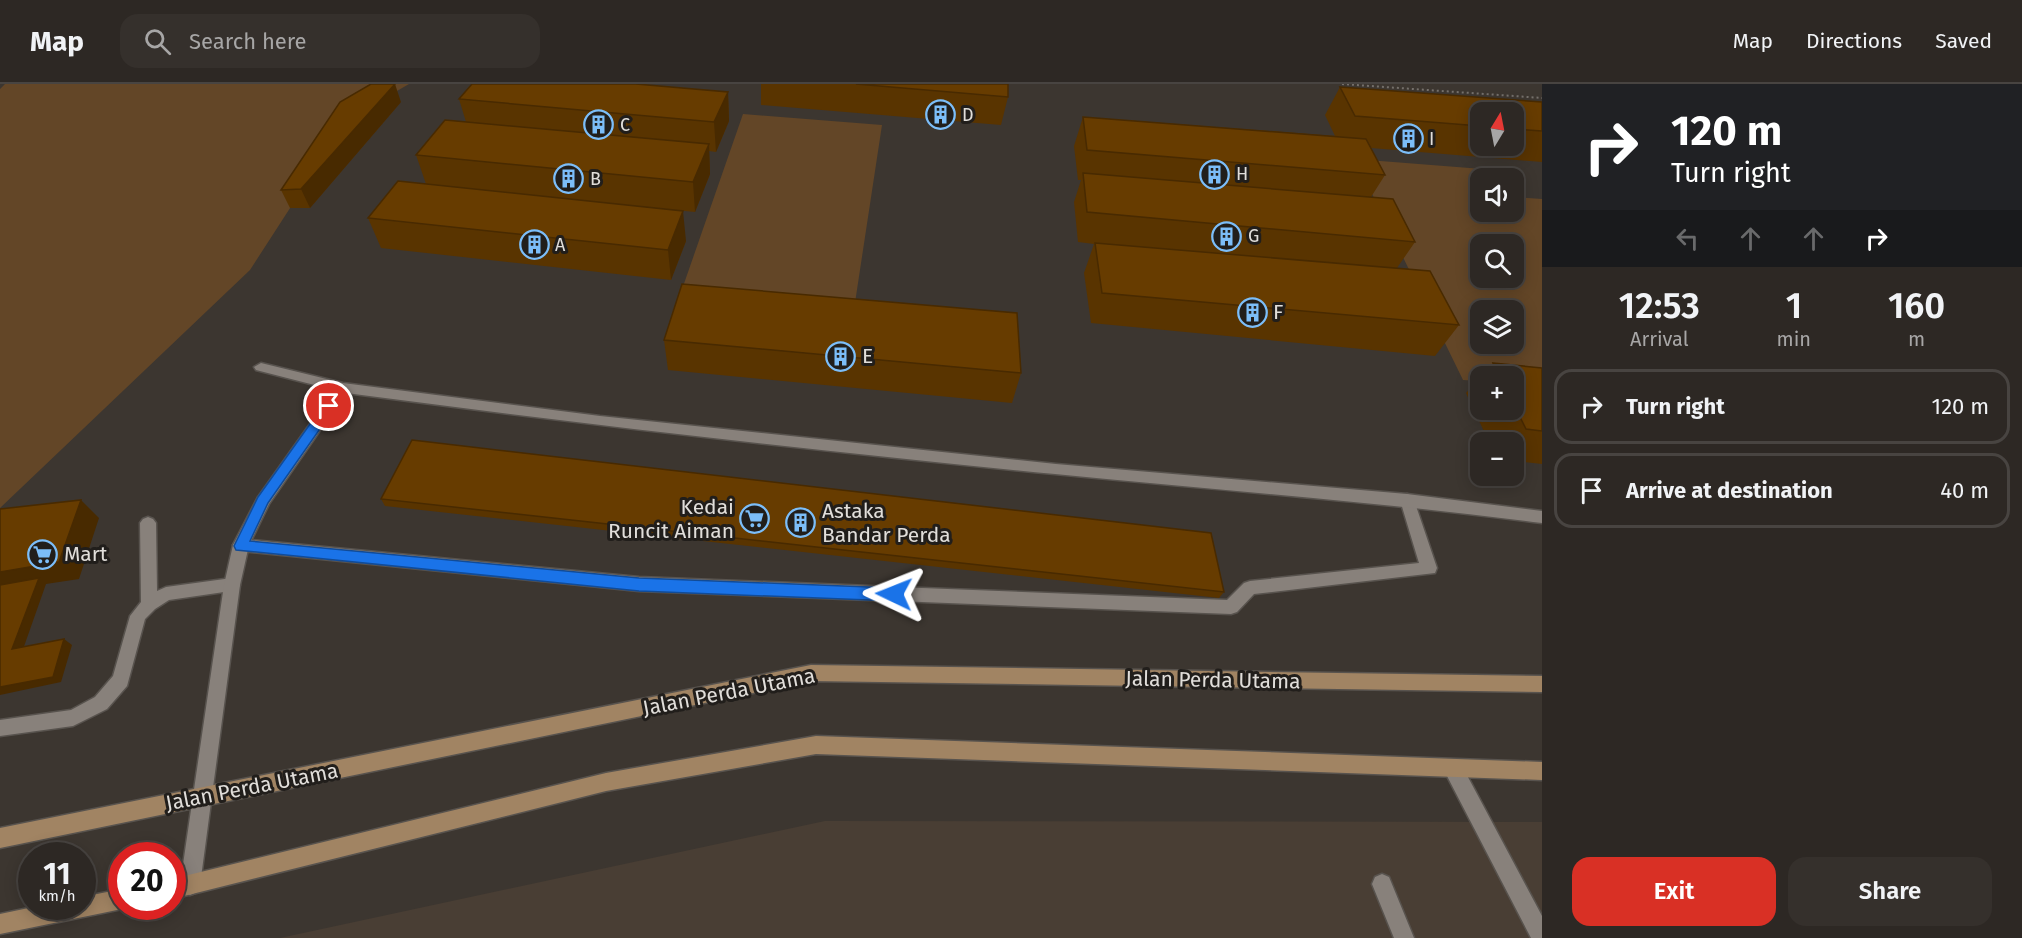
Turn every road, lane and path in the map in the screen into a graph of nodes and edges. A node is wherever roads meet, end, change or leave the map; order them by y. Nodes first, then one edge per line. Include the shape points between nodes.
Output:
1 (1342, 84) edge
2 (1542, 99) edge
3 (261, 367) dead end
4 (343, 388) junction
5 (1407, 500) junction
6 (1542, 517) edge
7 (148, 522) dead end
8 (241, 546) junction
9 (232, 585) junction
10 (149, 604) junction
11 (1542, 684) edge
12 (0, 728) edge
13 (1454, 770) junction
14 (1542, 771) edge
15 (203, 796) junction
16 (0, 838) edge
17 (186, 866) edge
18 (1382, 884) dead end
19 (186, 886) edge
20 (108, 903) edge
21 (0, 924) edge
22 (1542, 937) edge
23 (1404, 938) edge

1 - 2 path
3 - 4 street
4 - 5 street via 600,421 1056,470
4 - 8 street via 262,501
5 - 6 street
5 - 8 street via 1429,568 1250,588 1231,607 639,585
7 - 10 street
8 - 9 street
9 - 10 street via 166,594
9 - 15 street
10 - 12 street via 138,616 122,680 101,703 73,718
11 - 15 street, Jalan Perda Utama via 811,673
13 - 14 street
13 - 19 street via 816,745 606,782
13 - 22 street
15 - 16 street, Jalan Perda Utama
15 - 17 street
18 - 23 street
20 - 21 street

